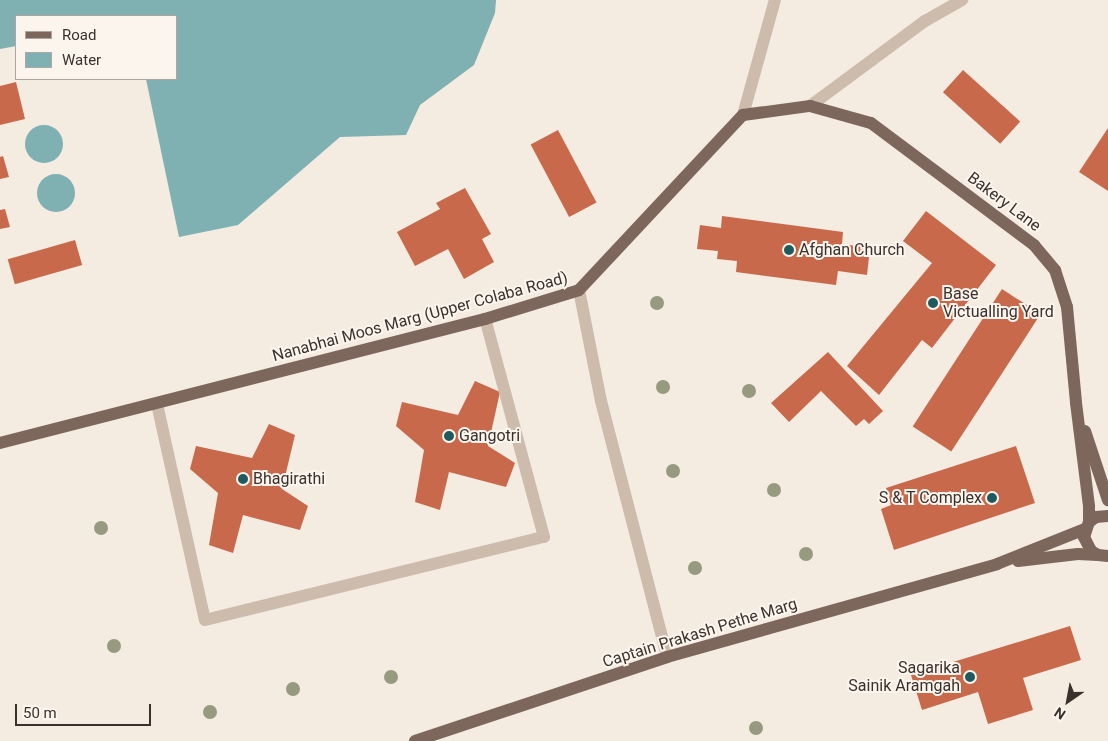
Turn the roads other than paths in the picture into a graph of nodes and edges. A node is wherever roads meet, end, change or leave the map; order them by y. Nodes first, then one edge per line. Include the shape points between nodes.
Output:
1 (775, 0) edge
2 (962, 0) edge
3 (810, 106) junction
4 (743, 115) junction
5 (579, 290) junction
6 (485, 318) junction
7 (1076, 403) junction
8 (157, 404) junction
9 (0, 443) edge
10 (1108, 500) edge
11 (1108, 516) edge
12 (1087, 525) junction
13 (1103, 556) edge
14 (997, 564) junction
15 (668, 657) junction
16 (415, 741) edge

1 - 4 street
2 - 3 street via 925,21
3 - 4 main road
3 - 7 main road, Bakery Lane via 870,123 1034,245 1055,270 1068,307
4 - 5 main road, Nanabhai Moos Marg (Upper Colaba Road)
5 - 6 main road, Nanabhai Moos Marg (Upper Colaba Road)
5 - 15 street via 601,401
6 - 8 main road, Nanabhai Moos Marg (Upper Colaba Road)
6 - 8 street via 544,537 205,620
7 - 10 main road, Bakery Lane
7 - 12 main road, Bakery Lane via 1089,506
8 - 9 main road, Nanabhai Moos Marg (Upper Colaba Road)
11 - 12 main road via 1096,517
12 - 13 main road, Bakery Lane via 1086,545 1090,552
12 - 14 main road, Captain Prakash Pethe Marg
13 - 14 main road, Captain Prakash Pethe Marg via 1078,554
14 - 15 main road, Captain Prakash Pethe Marg
15 - 16 main road, Captain Prakash Pethe Marg

